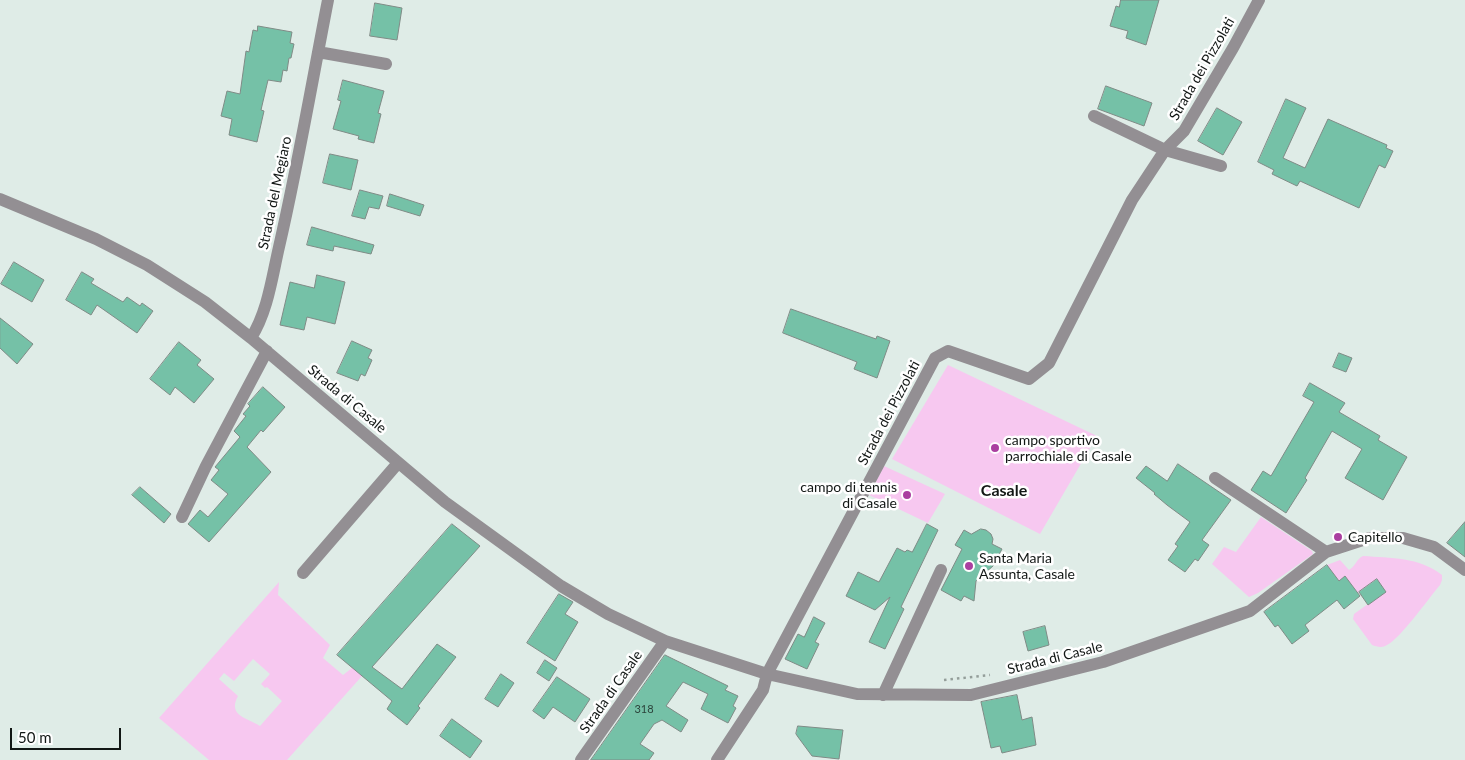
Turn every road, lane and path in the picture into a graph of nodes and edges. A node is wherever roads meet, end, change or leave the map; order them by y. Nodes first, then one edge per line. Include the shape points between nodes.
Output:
1 (328, 0) edge
2 (1259, 0) edge
3 (318, 52) junction
4 (386, 64) dead end
5 (1094, 116) dead end
6 (1165, 150) junction
7 (1221, 166) dead end
8 (0, 199) edge
9 (251, 338) junction
10 (267, 351) junction
11 (398, 462) junction
12 (1215, 478) dead end
13 (182, 517) dead end
14 (1326, 552) junction
15 (941, 570) dead end
16 (1465, 570) edge
17 (303, 572) dead end
18 (665, 641) junction
19 (767, 674) junction
20 (995, 674) dead end
21 (938, 680) dead end
22 (883, 695) junction
23 (581, 760) edge
24 (717, 760) edge

1 - 3 street, Strada del Megiaro
2 - 6 street, Strada dei Pizzolati via 1184,131
3 - 4 street
3 - 9 street, Strada del Megiaro via 264,311
5 - 6 street
6 - 7 street
6 - 19 street, Strada dei Pizzolati via 1132,200 1048,363 1029,379 948,351 936,358
8 - 9 street, Strada di Casale via 96,239 148,265 205,302
9 - 10 street, Strada di Casale
10 - 11 street, Strada di Casale
10 - 13 street
11 - 17 street
11 - 18 street, Strada di Casale via 445,502 561,586 608,614
12 - 14 street
14 - 16 street, Strada di Casale via 1369,538 1403,538 1434,547
14 - 22 street, Strada di Casale via 1250,612 1103,662 971,694
15 - 22 street
18 - 19 street, Strada di Casale
18 - 23 street, Strada di Casale
19 - 22 street, Strada di Casale via 857,694
19 - 24 street via 763,690
20 - 21 path

